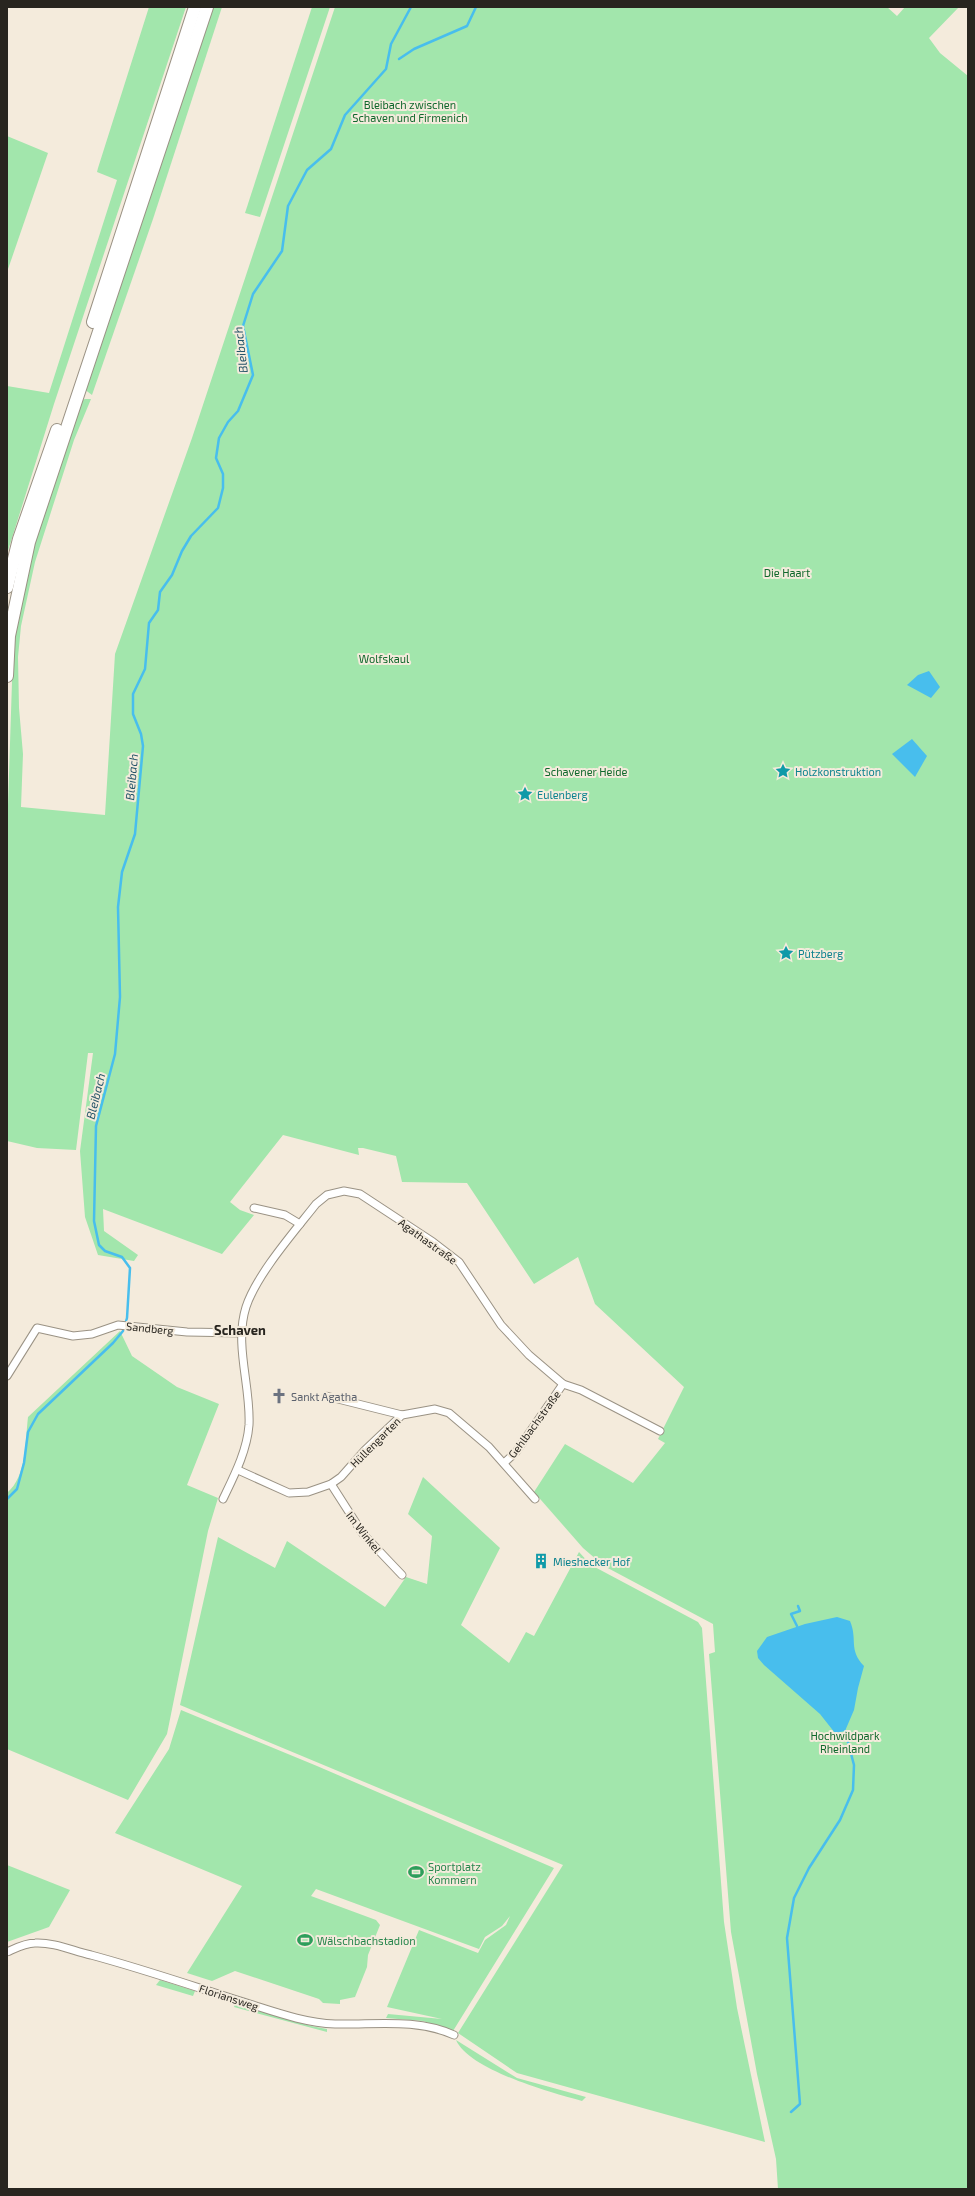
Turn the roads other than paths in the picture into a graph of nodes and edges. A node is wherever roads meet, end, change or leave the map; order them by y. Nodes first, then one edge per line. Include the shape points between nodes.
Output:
1 (194, 7) edge
2 (207, 7) edge
3 (7, 587) edge
4 (7, 676) edge
5 (254, 1208) dead end
6 (300, 1224) junction
7 (242, 1333) junction
8 (7, 1376) edge
9 (563, 1384) junction
10 (326, 1396) dead end
11 (402, 1415) junction
12 (660, 1431) dead end
13 (504, 1463) junction
14 (238, 1470) junction
15 (331, 1484) junction
16 (223, 1499) dead end
17 (535, 1499) dead end
18 (402, 1575) dead end
19 (7, 1952) edge
20 (454, 2035) dead end

1 - 3 main road via 70,391 19,539
2 - 4 main road via 29,542 9,636
5 - 6 street via 285,1215
6 - 7 street, Agathastraße via 259,1280 246,1306
6 - 9 street, Agathastraße via 326,1195 344,1191 360,1194 459,1262 501,1325 529,1355
7 - 8 street, Sandberg via 187,1332 118,1325 83,1336 37,1328
7 - 14 street, Agathastraße via 249,1425
9 - 12 street, Agathastraße via 581,1390
9 - 13 street, Gehlbachstraße via 520,1447
10 - 11 street
11 - 13 street, Hüllengarten via 435,1409 449,1413
11 - 15 street, Hüllengarten
13 - 17 street, Hüllengarten
14 - 15 street, Hüllengarten via 289,1493 308,1492
14 - 16 street, Agathastraße
15 - 18 street, Im Winkel via 363,1534
19 - 20 street, Floriansweg via 23,1945 51,1944 312,2022 378,2022 423,2026

